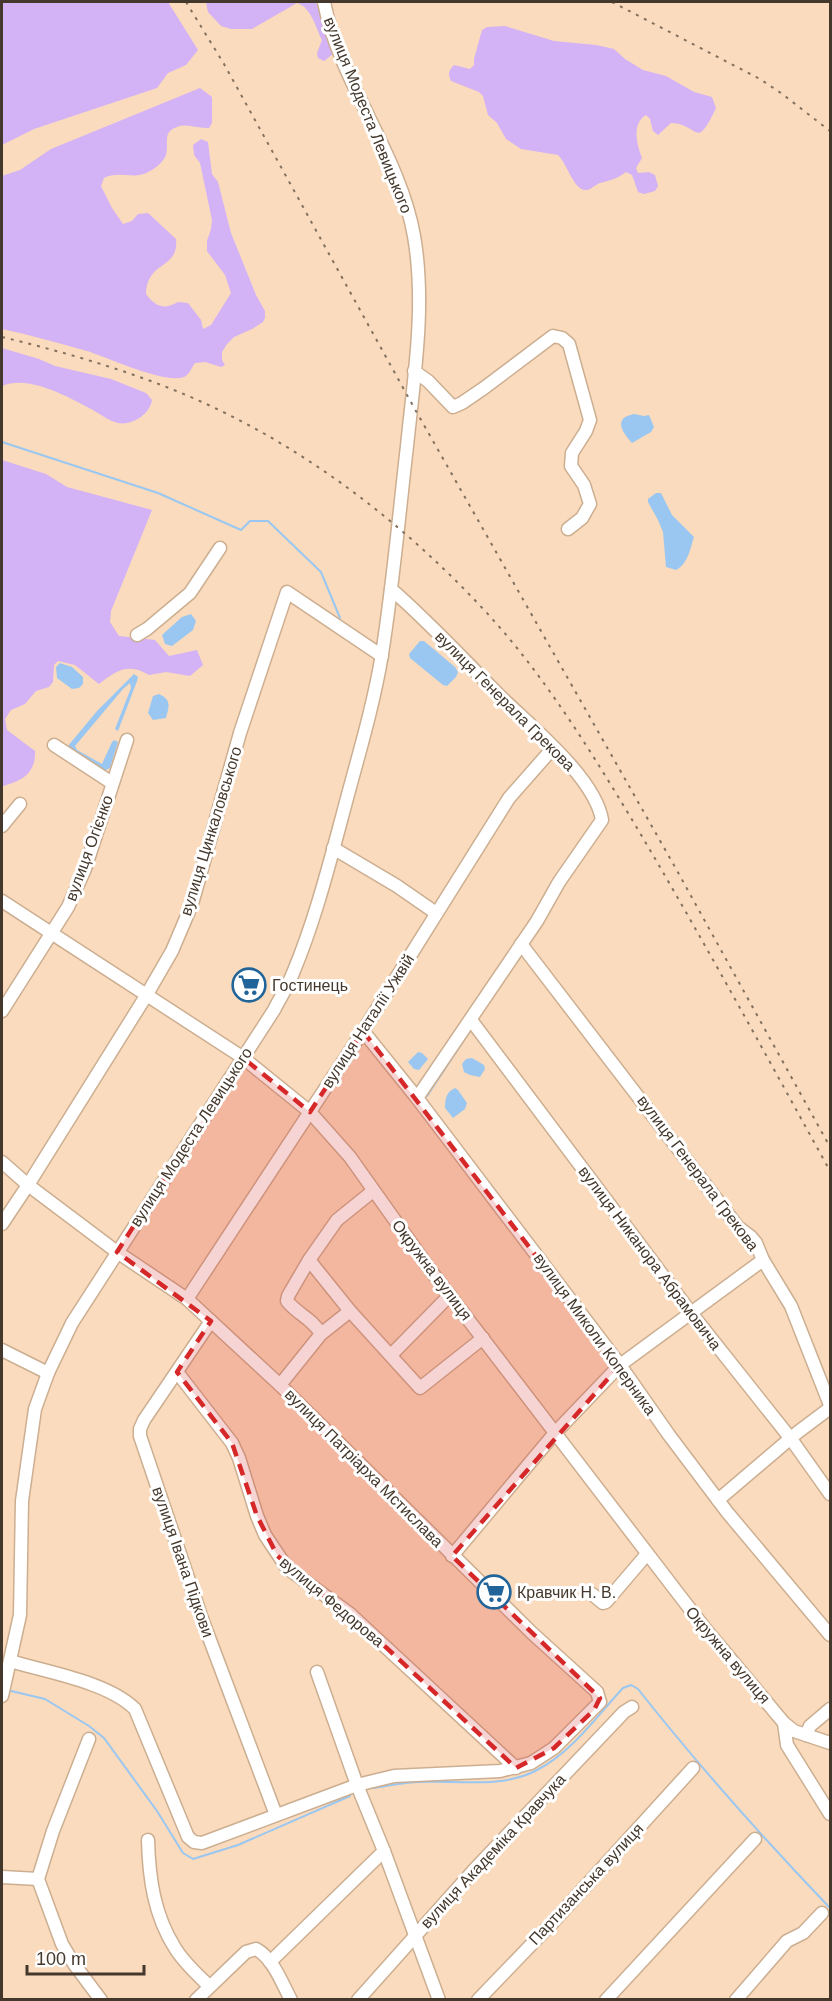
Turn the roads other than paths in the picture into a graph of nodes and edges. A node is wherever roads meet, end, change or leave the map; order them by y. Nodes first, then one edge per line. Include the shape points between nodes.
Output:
1 (324, 2) edge
2 (414, 371) junction
3 (567, 529) dead end
4 (220, 548) dead end
5 (391, 590) junction
6 (137, 635) dead end
7 (382, 656) junction
8 (128, 740) dead end
9 (54, 745) dead end
10 (553, 748) junction
11 (112, 783) junction
12 (20, 804) dead end
13 (2, 826) edge
14 (333, 848) junction
15 (2, 900) edge
16 (436, 913) junction
17 (52, 934) junction
18 (522, 944) junction
19 (146, 996) junction
20 (2, 1011) edge
21 (471, 1020) junction
22 (363, 1032) junction
23 (242, 1057) junction
24 (417, 1098) junction
25 (309, 1112) junction
26 (2, 1162) edge
27 (28, 1185) junction
28 (373, 1191) junction
29 (2, 1224) edge
30 (117, 1252) junction
31 (309, 1260) junction
32 (763, 1260) junction
33 (450, 1295) junction
34 (187, 1299) junction
35 (350, 1311) junction
36 (691, 1313) junction
37 (211, 1320) junction
38 (321, 1334) junction
39 (483, 1338) junction
40 (2, 1350) edge
41 (391, 1356) junction
42 (620, 1365) junction
43 (177, 1372) junction
44 (48, 1373) junction
45 (280, 1385) junction
46 (831, 1407) edge
47 (554, 1434) junction
48 (791, 1439) junction
49 (831, 1494) edge
50 (718, 1500) junction
51 (647, 1554) junction
52 (452, 1556) junction
53 (592, 1594) dead end
54 (831, 1635) edge
55 (10, 1661) junction
56 (317, 1672) dead end
57 (3, 1691) edge
58 (632, 1707) dead end
59 (831, 1709) edge
60 (784, 1723) junction
61 (806, 1735) junction
62 (89, 1739) dead end
63 (831, 1743) edge
64 (516, 1768) junction
65 (693, 1768) dead end
66 (357, 1785) junction
67 (831, 1814) edge
68 (276, 1815) junction
69 (755, 1839) dead end
70 (148, 1840) dead end
71 (384, 1851) junction
72 (2, 1877) edge
73 (38, 1879) junction
74 (822, 1913) dead end
75 (415, 1934) junction
76 (270, 1962) junction
77 (209, 1986) junction
78 (101, 2000) edge
79 (196, 2000) edge
80 (291, 2000) edge
81 (358, 2000) edge
82 (439, 2000) edge
83 (478, 2000) edge
84 (606, 2000) edge
85 (736, 2000) edge

1 - 2 street, вулиця Модеста Левицького via 340,54 406,202 420,279
2 - 3 street via 453,407 553,336 569,344 590,420 572,453 571,466 584,485 590,504 582,518
2 - 5 street, вулиця Модеста Левицького
4 - 6 street via 190,593
5 - 7 street, вулиця Модеста Левицького
5 - 10 street, вулиця Генерала Грекова
7 - 14 street, вулиця Модеста Левицького
7 - 19 street, вулиця Цинкаловського via 286,592 240,733 192,904
8 - 11 street, вулиця Огієнко
9 - 11 street
10 - 16 street, вулиця Наталії Ужвій via 509,798
10 - 18 street, вулиця Генерала Грекова via 592,796 602,820
11 - 17 street, вулиця Огієнко via 85,869
12 - 13 street
14 - 16 street
14 - 23 street, вулиця Модеста Левицького via 293,974
15 - 17 street, Окружна вулиця
16 - 22 street, вулиця Наталії Ужвій
17 - 19 street, Окружна вулиця
17 - 20 street, вулиця Огієнко
18 - 21 street, вулиця Генерала Грекова
18 - 32 street, вулиця Генерала Грекова via 738,1227 750,1236
19 - 23 street, Окружна вулиця
19 - 27 street, вулиця Цинкаловського
21 - 24 street, вулиця Генерала Грекова
21 - 36 street, вулиця Никанора Абрамовича
22 - 24 street, вулиця Миколи Коперника
22 - 25 street, вулиця Наталії Ужвій
23 - 25 street, Окружна вулиця
23 - 30 street, вулиця Модеста Левицького
24 - 42 street, вулиця Миколи Коперника
25 - 28 street, Окружна вулиця via 350,1157
25 - 34 street, вулиця Наталії Ужвій
26 - 27 street, вулиця Патріарха Мстислава
27 - 29 street, вулиця Цинкаловського
27 - 30 street, вулиця Патріарха Мстислава
28 - 31 street via 337,1220
28 - 33 street, Окружна вулиця
30 - 34 street, вулиця Патріарха Мстислава
30 - 44 street, вулиця Модеста Левицького via 72,1323
31 - 35 street
31 - 38 street via 287,1301
32 - 36 street, вулиця Генерала Грекова
32 - 46 street, вулиця Генерала Грекова via 791,1306
33 - 39 street, Окружна вулиця
33 - 41 street
34 - 37 street, вулиця Патріарха Мстислава
35 - 38 street
35 - 41 street
36 - 42 street, вулиця Генерала Грекова
36 - 48 street, вулиця Никанора Абрамовича
37 - 43 street, вулиця Івана Підкови
37 - 45 street, вулиця Патріарха Мстислава
38 - 45 street
39 - 41 street via 420,1388
39 - 47 street, Окружна вулиця
40 - 44 street
42 - 47 street, вулиця Генерала Грекова
42 - 50 street, вулиця Миколи Коперника
43 - 64 street, вулиця Федорова via 231,1443 256,1516 287,1568 349,1613
43 - 68 street, вулиця Івана Підкови via 144,1420 140,1437 198,1608
44 - 55 street, вулиця Модеста Левицького via 35,1409 27,1458 22,1501 20,1615
45 - 52 street, вулиця Патріарха Мстислава
46 - 48 street, вулиця Генерала Грекова
47 - 51 street, Окружна вулиця
47 - 52 street, вулиця Генерала Грекова
48 - 49 street, вулиця Никанора Абрамовича
48 - 50 street, вулиця Генерала Грекова
50 - 54 street, вулиця Миколи Коперника
51 - 53 street via 606,1602
51 - 60 street, Окружна вулиця
52 - 64 street, вулиця Патріарха Мстислава via 600,1698 594,1710 554,1748
55 - 57 street, вулиця Модеста Левицького
55 - 68 street via 112,1691 127,1700 135,1709 188,1837 194,1842 202,1843
56 - 66 street
58 - 75 street, вулиця Академіка Кравчука
59 - 61 street via 810,1726
60 - 61 street, Окружна вулиця
60 - 67 street, Окружна вулиця via 787,1746
61 - 63 street, Окружна вулиця
62 - 73 street
64 - 66 street via 394,1776
65 - 83 street, Партизанська вулиця
66 - 68 street
66 - 71 street
69 - 84 street
70 - 77 street via 152,1892 164,1927 175,1948
71 - 75 street
71 - 76 street
72 - 73 street
73 - 78 street via 62,1944
74 - 85 street via 803,1933 787,1941
75 - 81 street, вулиця Академіка Кравчука
75 - 82 street
76 - 77 street via 256,1948 246,1952
76 - 80 street
77 - 79 street

